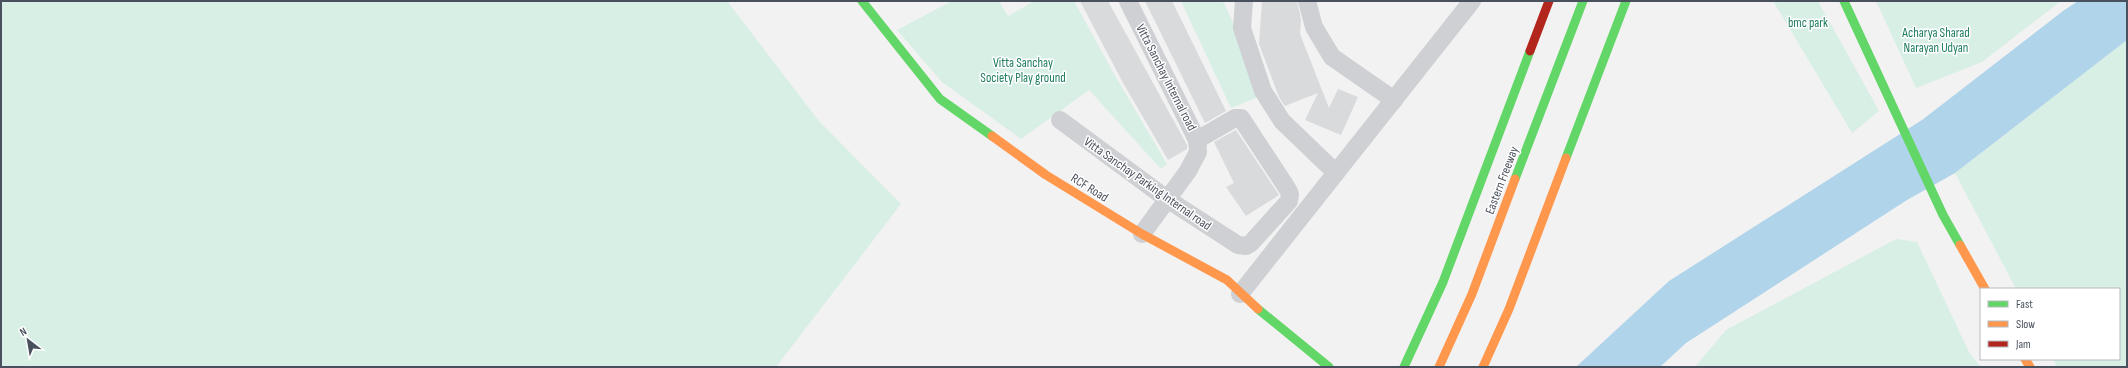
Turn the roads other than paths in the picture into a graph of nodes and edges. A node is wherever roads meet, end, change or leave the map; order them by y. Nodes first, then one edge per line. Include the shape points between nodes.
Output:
1 (862, 1) edge
2 (1128, 1) edge
3 (1244, 1) edge
4 (1307, 1) edge
5 (1472, 1) edge
6 (1549, 1) edge
7 (1583, 1) edge
8 (1626, 1) edge
9 (1844, 1) edge
10 (1394, 100) junction
11 (1060, 120) dead end
12 (1197, 140) junction
13 (1336, 173) junction
14 (1167, 199) junction
15 (1142, 234) junction
16 (1984, 288) edge
17 (1240, 294) junction
18 (1329, 367) edge
19 (1404, 367) edge
20 (1439, 367) edge
21 (1483, 367) edge

1 - 15 main road, RCF Road via 940,99 1046,175
2 - 12 street, Vitta Sanchay Internal road
3 - 13 street via 1242,28 1263,91 1282,121
4 - 10 street via 1314,27 1332,57
5 - 10 street
6 - 19 main road via 1443,282
7 - 20 main road, Eastern Freeway via 1472,294
8 - 21 main road via 1509,309
9 - 16 main road via 1943,215
10 - 13 street
11 - 14 street, Vitta Sanchay Parking Internal road
12 - 14 street, Vitta Sanchay Internal road via 1198,152
12 - 14 street, Vitta Sanchay Parking Internal road via 1235,118 1241,118 1290,194 1289,201 1251,244 1238,246
13 - 17 street
14 - 15 street, Vitta Sanchay Internal road
15 - 17 main road, RCF Road via 1227,280
17 - 18 main road, RCF Road

